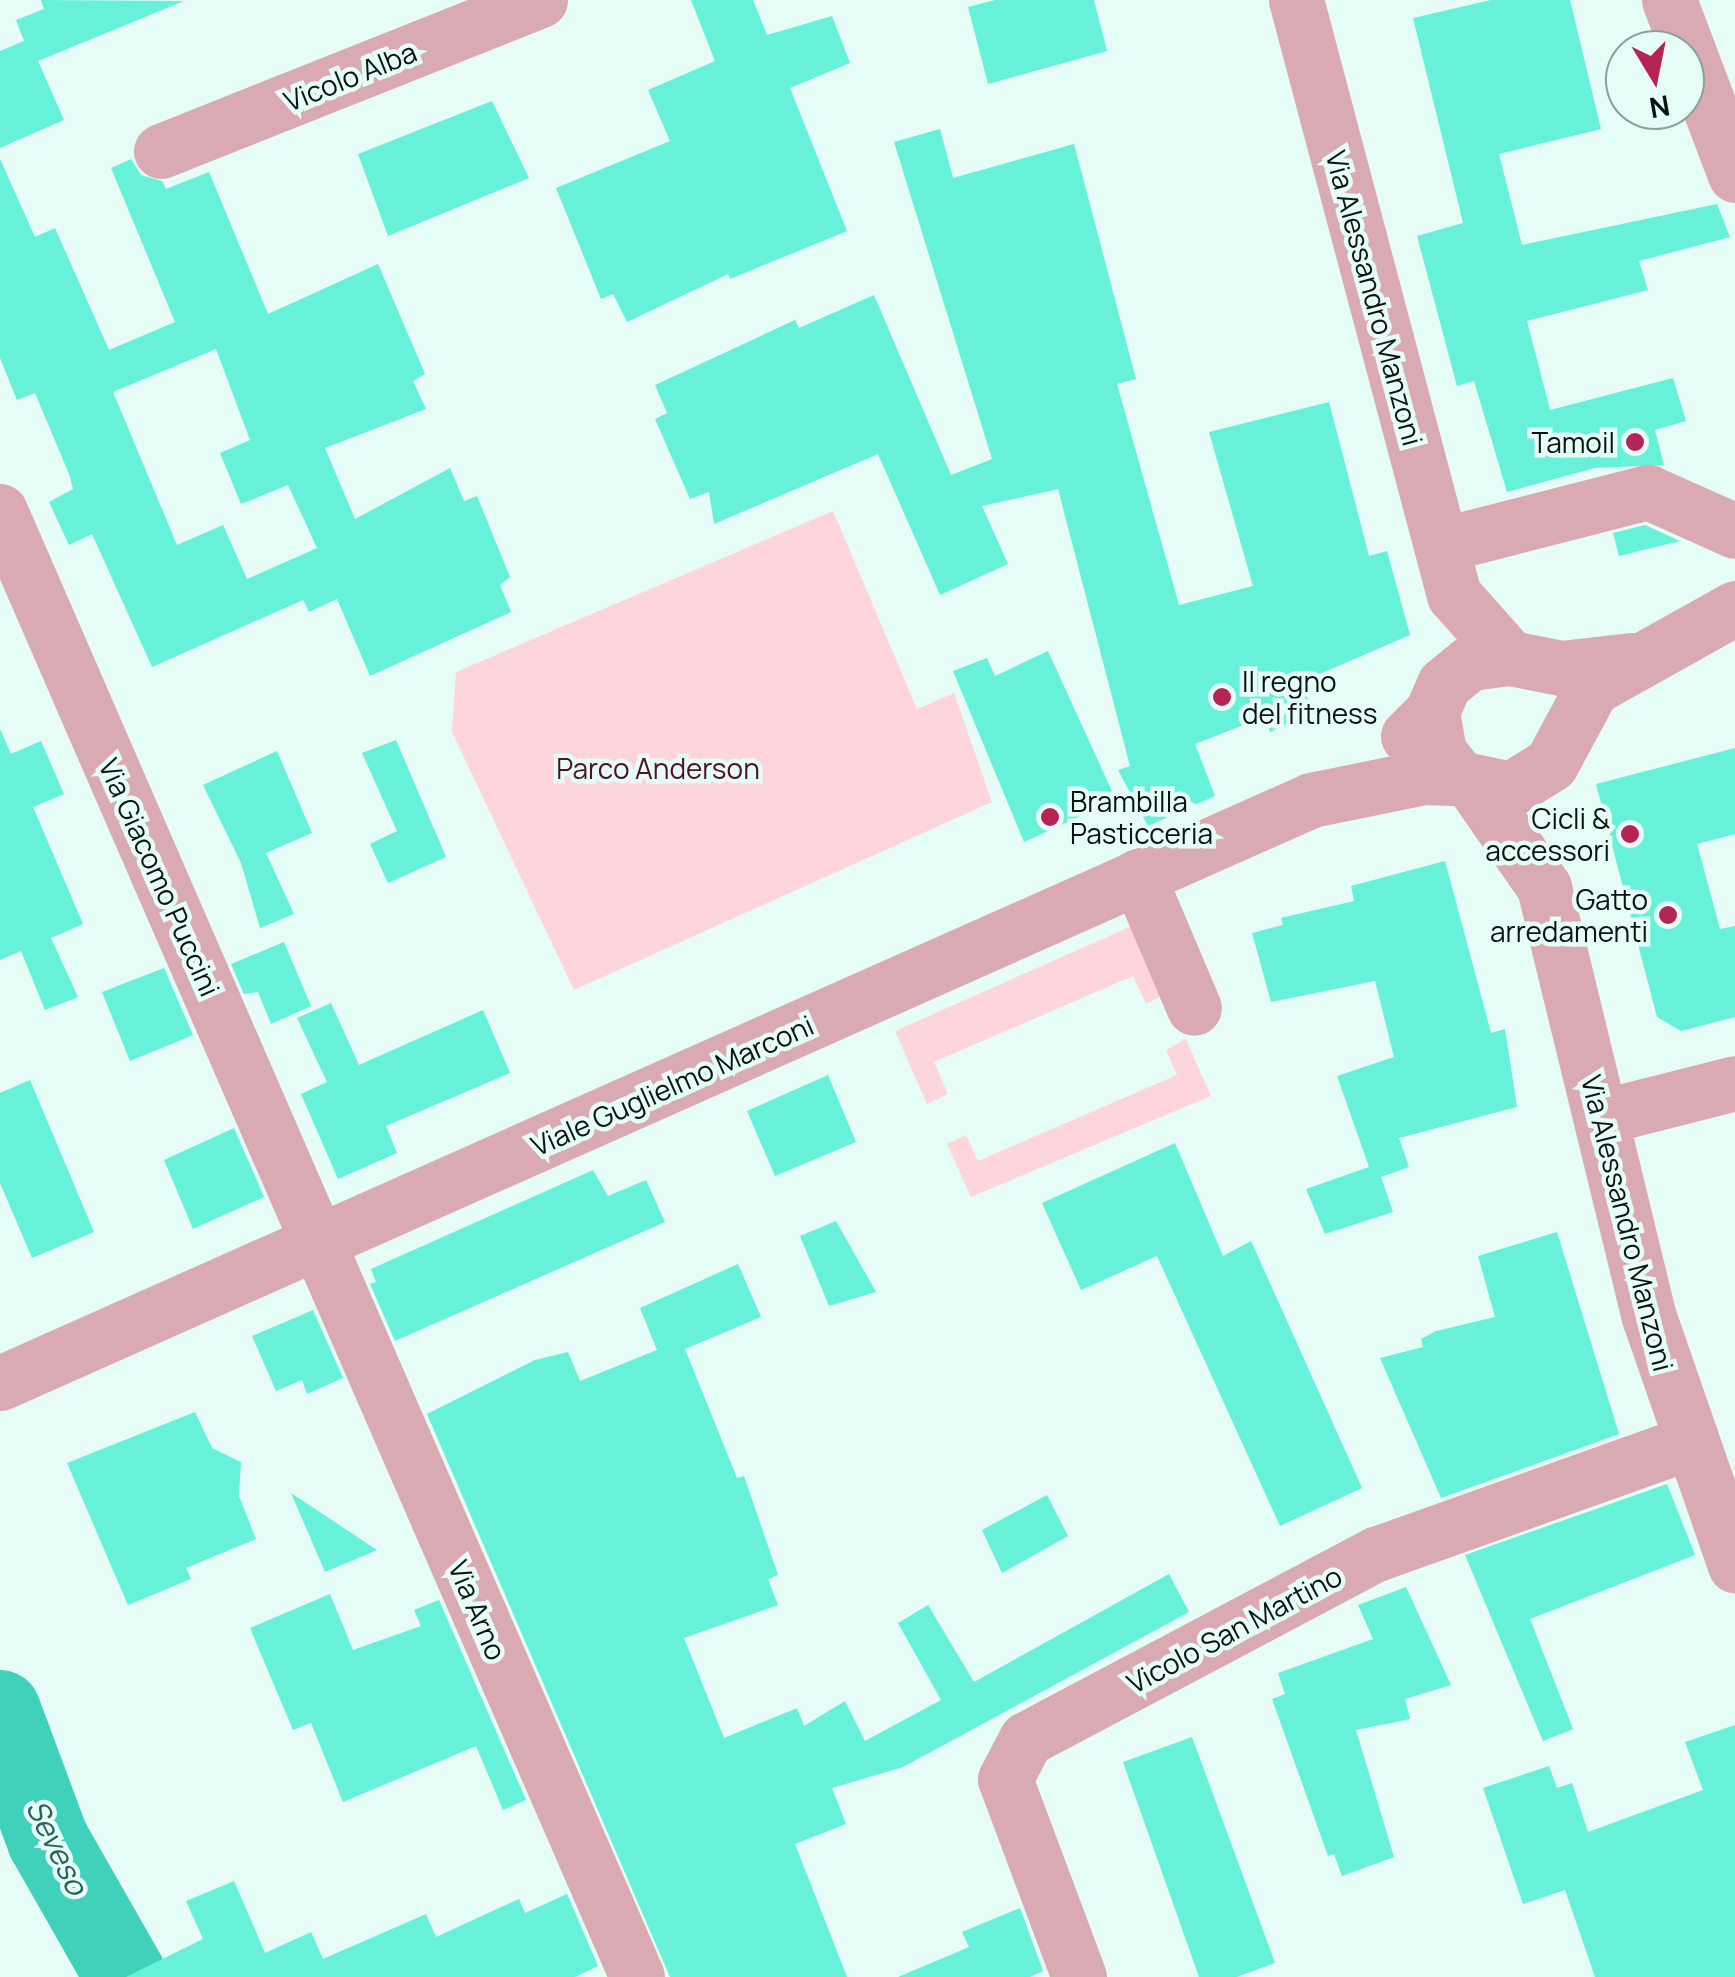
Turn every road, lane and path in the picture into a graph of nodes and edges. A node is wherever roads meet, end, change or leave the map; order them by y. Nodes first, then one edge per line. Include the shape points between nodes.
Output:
1 (540, 0) edge
2 (1296, 0) edge
3 (1669, 0) edge
4 (1716, 70) edge
5 (161, 151) dead end
6 (1735, 175) edge
7 (0, 511) edge
8 (1735, 531) edge
9 (1447, 570) junction
10 (1735, 608) edge
11 (1632, 660) junction
12 (1522, 662) junction
13 (1438, 698) junction
14 (1558, 750) junction
15 (1467, 782) junction
16 (1344, 789) junction
17 (1138, 876) junction
18 (1539, 876) junction
19 (1194, 1008) dead end
20 (1735, 1083) edge
21 (1600, 1117) junction
22 (320, 1242) junction
23 (0, 1383) edge
24 (1688, 1443) junction
25 (1735, 1566) edge
26 (637, 1977) edge
27 (1080, 1977) edge

1 - 5 street, Vicolo Alba
2 - 9 street, Via Alessandro Manzoni
3 - 4 street
4 - 6 street
7 - 22 street, Via Giacomo Puccini
8 - 9 street via 1648,492
9 - 12 street, Via Alessandro Manzoni
9 - 13 street, Via Alessandro Manzoni
10 - 11 street
11 - 12 street
11 - 14 street via 1592,688
12 - 13 street via 1470,663
12 - 14 street via 1552,685 1564,709
13 - 15 street via 1439,752
13 - 16 street
14 - 15 street via 1511,789
14 - 18 street, Via Alessandro Manzoni via 1542,795
15 - 16 street
15 - 18 street, Via Alessandro Manzoni
16 - 17 street, Viale Guglielmo Marconi
17 - 19 street
17 - 22 street, Viale Guglielmo Marconi
18 - 21 street, Via Alessandro Manzoni
20 - 21 street
21 - 24 street, Via Alessandro Manzoni
22 - 23 street, Viale Guglielmo Marconi
22 - 26 street, Via Arno
24 - 25 street, Via Alessandro Manzoni
24 - 27 street, Vicolo San Martino via 1376,1554 1026,1738 1005,1779

